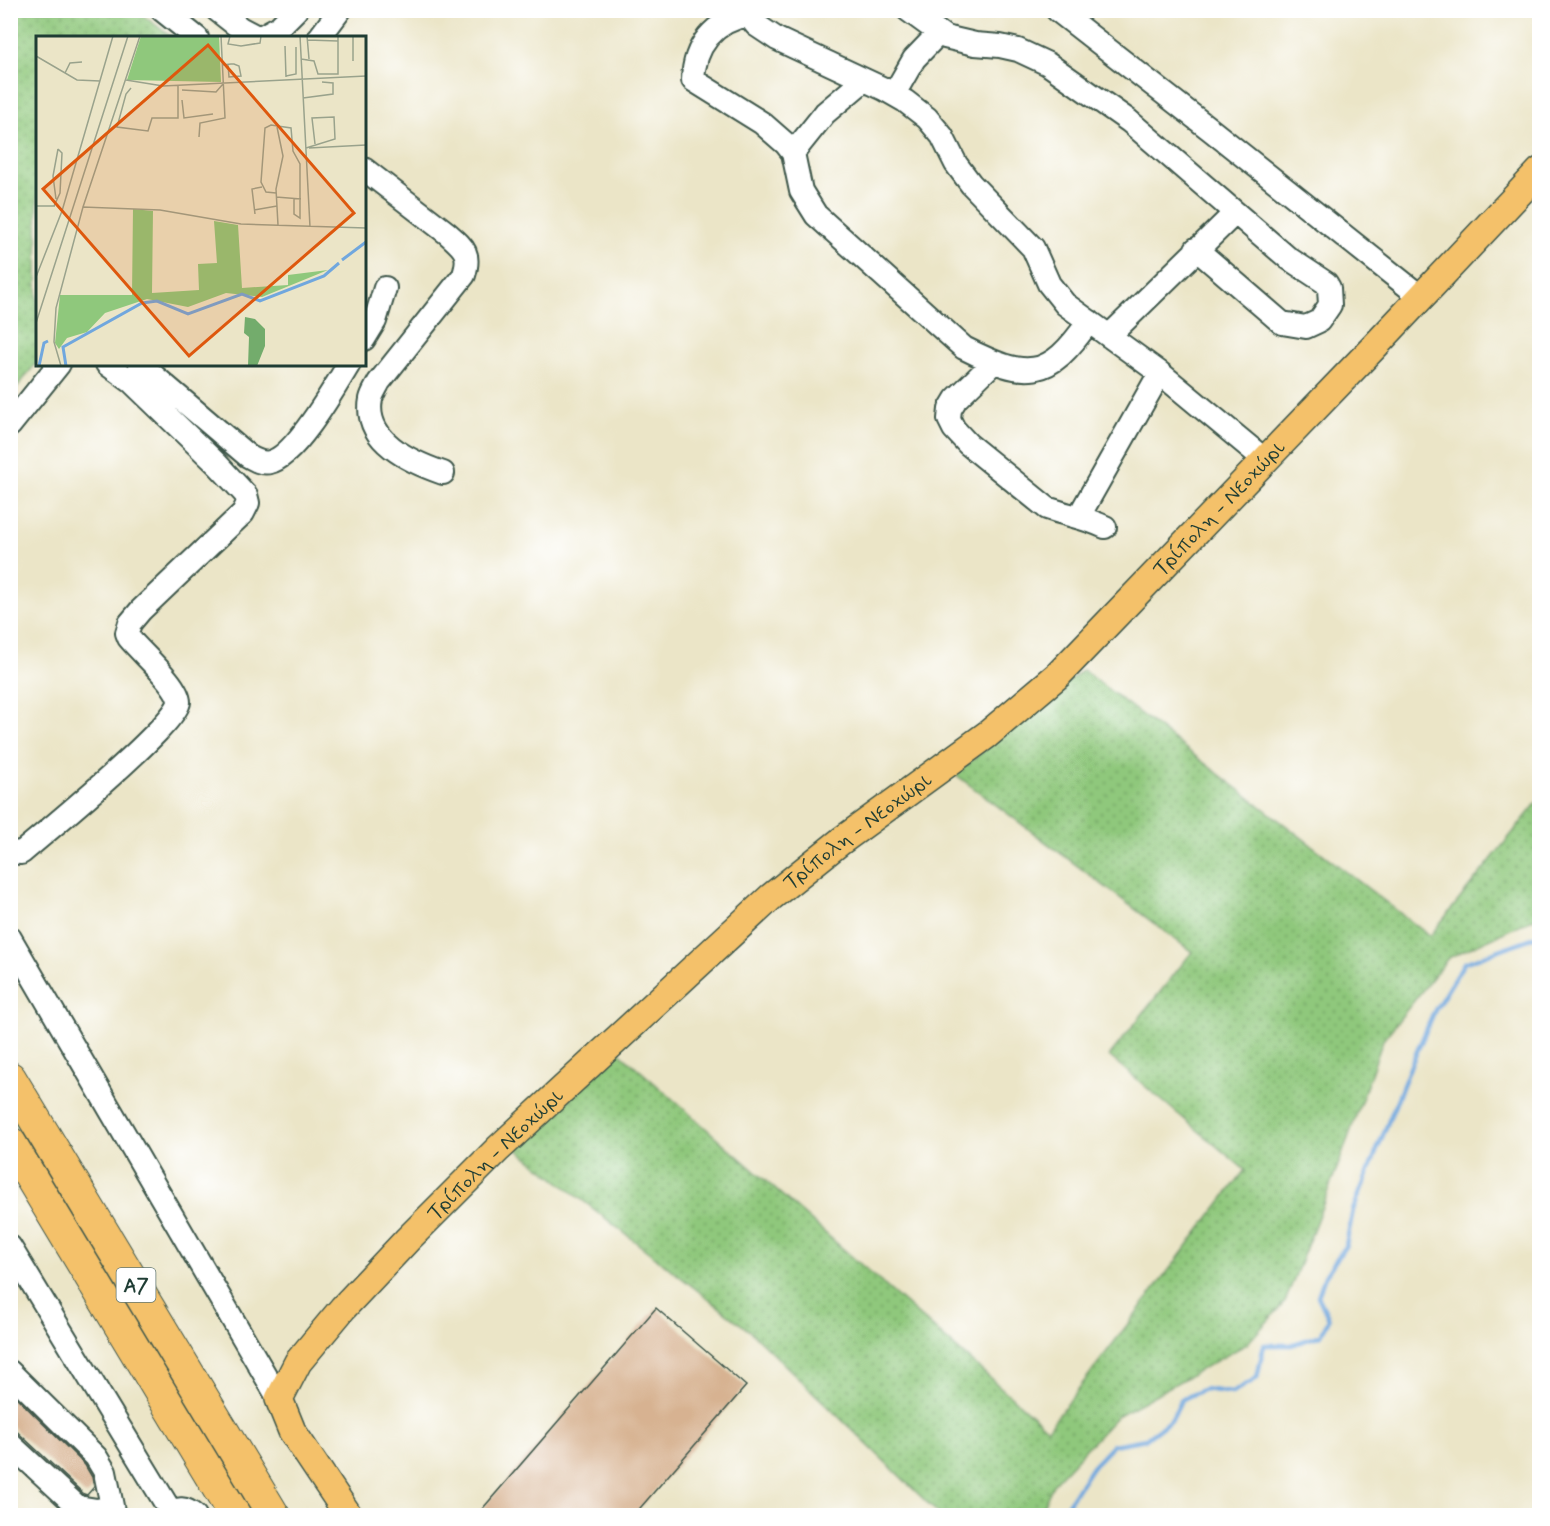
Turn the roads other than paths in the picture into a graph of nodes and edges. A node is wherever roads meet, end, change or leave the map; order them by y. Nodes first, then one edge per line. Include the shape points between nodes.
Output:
1 (217, 10) edge
2 (296, 10) edge
3 (340, 10) edge
4 (908, 10) edge
5 (1057, 10) edge
6 (168, 12) edge
7 (749, 13) edge
8 (939, 33) junction
9 (195, 36) edge
10 (256, 36) edge
11 (263, 36) edge
12 (321, 36) edge
13 (864, 80) junction
14 (894, 94) junction
15 (793, 153) junction
16 (366, 171) edge
17 (1539, 171) edge
18 (1234, 213) junction
19 (1196, 249) junction
20 (385, 288) dead end
21 (1421, 297) junction
22 (1089, 321) junction
23 (366, 336) edge
24 (1109, 336) junction
25 (993, 363) junction
26 (57, 366) edge
27 (110, 366) edge
28 (142, 366) edge
29 (348, 366) edge
30 (1160, 373) junction
31 (10, 425) edge
32 (1265, 460) junction
33 (443, 473) dead end
34 (1079, 516) junction
35 (1105, 527) dead end
36 (10, 852) edge
37 (10, 938) edge
38 (10, 1078) edge
39 (10, 1143) edge
40 (10, 1247) edge
41 (10, 1372) edge
42 (279, 1399) junction
43 (10, 1444) edge
44 (113, 1511) edge
45 (170, 1514) edge
46 (195, 1515) edge
47 (235, 1515) edge
48 (274, 1515) edge
49 (349, 1515) edge

1 - 10 street
2 - 11 street
3 - 12 street
4 - 8 street
5 - 21 street
6 - 9 street
7 - 13 street via 756,25 777,39
7 - 15 street via 730,20 707,38 696,58 693,80 762,123
8 - 14 street via 914,59
8 - 18 street via 975,44 1018,50 1048,64 1129,121
13 - 14 street
13 - 15 street via 825,113
14 - 22 street via 927,118 971,184 1033,248 1050,284 1065,304
15 - 25 street via 801,191 816,215 964,348
16 - 33 street via 447,233 467,254 464,275 379,382 371,398 371,422 384,441 419,465
17 - 21 main road, Τρίπολη - Νεοχώρι
18 - 19 street
18 - 19 street via 1288,258 1326,283 1330,305 1319,321 1306,327 1282,323
19 - 24 street
20 - 23 street
21 - 32 main road, Τρίπολη - Νεοχώρι
22 - 24 street
22 - 25 street via 1063,352 1038,370
24 - 30 street
25 - 34 street via 950,409 954,429 1047,508
26 - 31 street
27 - 36 street via 132,382 218,465 246,495 248,503 243,513 130,623 129,638 174,688 179,703 176,712 156,735 21,854
28 - 29 street via 260,462 281,457 297,442
30 - 32 street
30 - 34 street
32 - 42 main road, Τρίπολη - Νεοχώρι via 1058,675 988,734 780,890 498,1149 343,1308 298,1362
34 - 35 street
37 - 42 street
38 - 48 highway, Α7
39 - 47 highway, Α7
40 - 45 street
41 - 44 street via 96,1457 105,1472
42 - 49 main road via 292,1431
43 - 44 street via 78,1507
45 - 46 street via 185,1509

